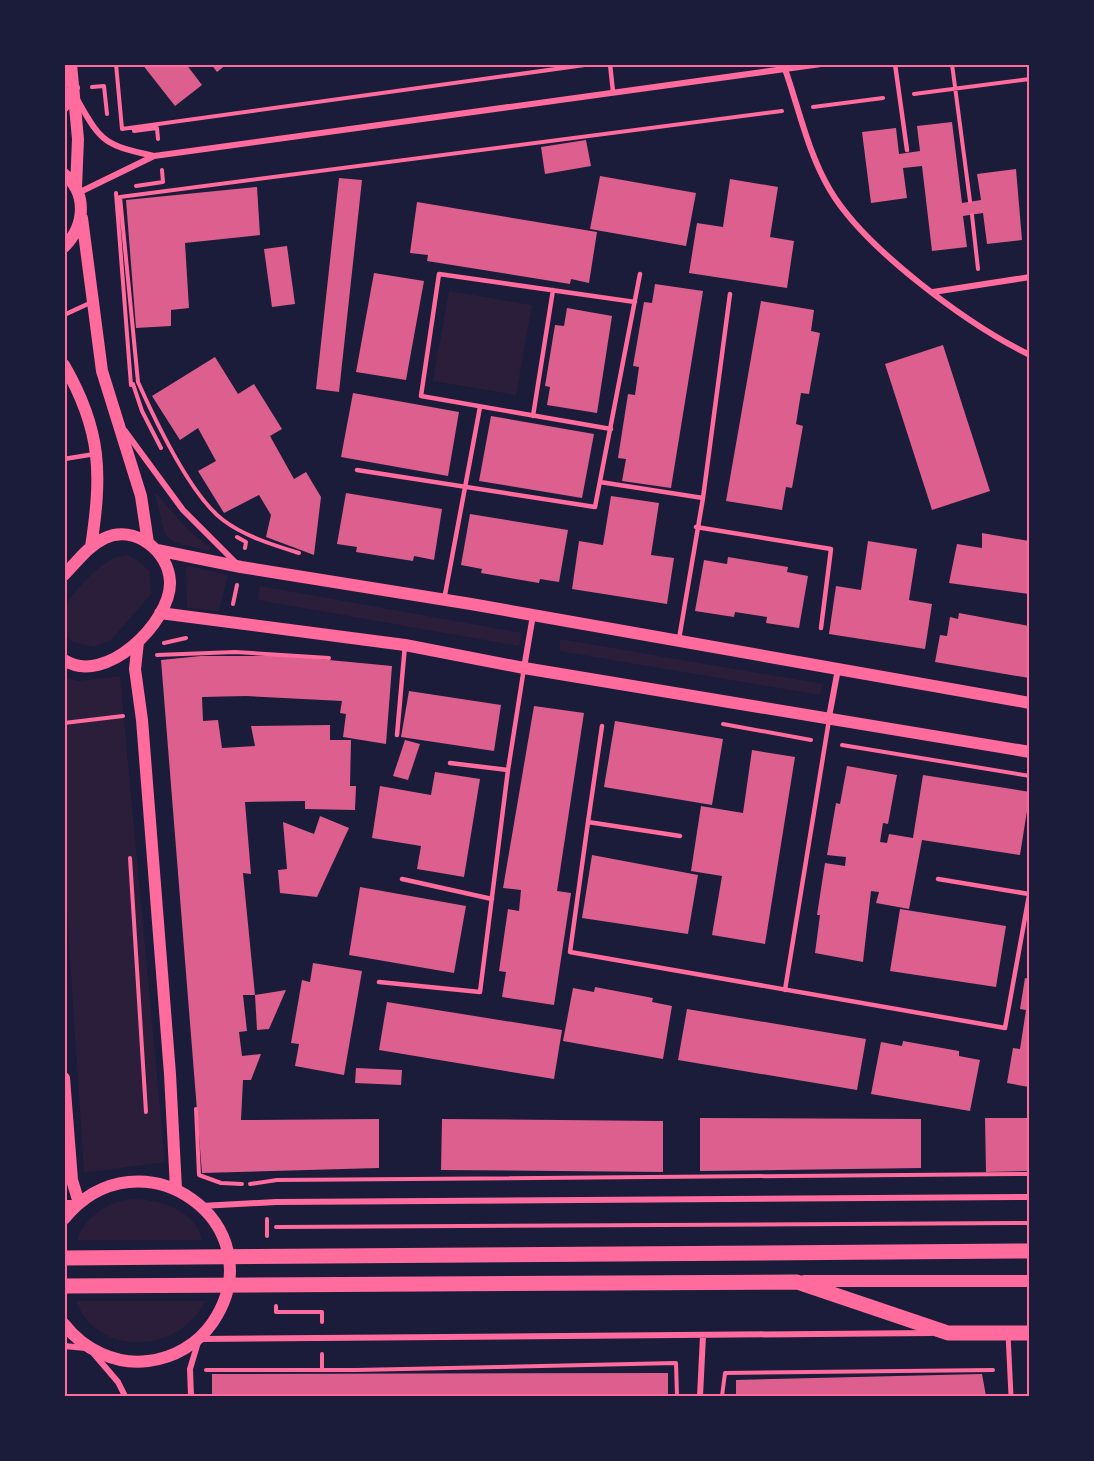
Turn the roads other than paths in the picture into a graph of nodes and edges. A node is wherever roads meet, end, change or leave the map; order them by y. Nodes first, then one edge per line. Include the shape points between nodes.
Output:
1 (71, 64) edge
2 (610, 64) edge
3 (821, 64) edge
4 (895, 64) edge
5 (785, 69) junction
6 (75, 92) junction
7 (614, 92) junction
8 (64, 106) edge
9 (907, 150) dead end
10 (157, 156) junction
11 (64, 174) edge
12 (77, 190) junction
13 (82, 218) junction
14 (64, 247) edge
15 (640, 274) dead end
16 (1029, 277) edge
17 (553, 291) junction
18 (932, 292) junction
19 (730, 294) dead end
20 (93, 301) junction
21 (634, 302) junction
22 (64, 315) edge
23 (1029, 355) edge
24 (64, 365) edge
25 (480, 407) junction
26 (532, 416) junction
27 (119, 423) junction
28 (610, 429) junction
29 (98, 454) junction
30 (64, 459) edge
31 (357, 470) dead end
32 (600, 482) junction
33 (465, 487) junction
34 (703, 498) junction
35 (696, 527) junction
36 (91, 547) junction
37 (152, 547) junction
38 (241, 567) junction
39 (64, 575) edge
40 (444, 600) junction
41 (160, 613) junction
42 (533, 615) junction
43 (820, 627) dead end
44 (138, 642) junction
45 (679, 642) junction
46 (405, 645) junction
47 (64, 660) edge
48 (524, 668) junction
49 (838, 669) junction
50 (1029, 703) edge
51 (829, 717) junction
52 (602, 726) dead end
53 (397, 735) dead end
54 (1029, 752) edge
55 (450, 764) dead end
56 (508, 770) junction
57 (588, 822) junction
58 (681, 836) dead end
59 (402, 879) dead end
60 (939, 879) dead end
61 (1029, 892) edge
62 (492, 899) junction
63 (379, 982) dead end
64 (785, 990) junction
65 (64, 1078) edge
66 (176, 1189) junction
67 (1029, 1197) edge
68 (64, 1203) edge
69 (79, 1203) junction
70 (201, 1206) junction
71 (64, 1219) edge
72 (1029, 1251) edge
73 (229, 1255) junction
74 (64, 1258) edge
75 (797, 1281) junction
76 (1029, 1281) edge
77 (228, 1284) junction
78 (64, 1286) edge
79 (64, 1324) edge
80 (948, 1333) junction
81 (1008, 1333) junction
82 (1029, 1333) edge
83 (703, 1336) junction
84 (199, 1338) junction
85 (64, 1346) edge
86 (89, 1348) junction
87 (126, 1396) edge
88 (190, 1396) edge
89 (700, 1396) edge
90 (1011, 1396) edge

1 - 6 main road
2 - 7 lane
3 - 5 street
4 - 9 lane
5 - 7 street
5 - 18 street via 818,165 844,211
6 - 8 main road
6 - 10 street via 95,132 106,143
6 - 12 main road
7 - 10 street
10 - 12 street
11 - 12 main road
12 - 13 main road
13 - 14 main road
13 - 20 main road
15 - 21 lane
16 - 18 street
17 - 21 lane
17 - 25 lane via 440,274 421,396
17 - 26 lane
18 - 23 street via 986,331
19 - 34 lane
20 - 22 lane
20 - 27 main road via 99,354
21 - 28 lane
24 - 29 main road via 83,406
25 - 26 lane
25 - 33 lane
26 - 28 lane
27 - 37 main road
27 - 38 street via 183,510
28 - 32 lane
29 - 30 lane
29 - 36 main road via 98,497
31 - 33 lane
32 - 33 lane via 595,507
32 - 34 lane
33 - 40 lane
34 - 35 lane
35 - 43 lane via 831,549
35 - 45 lane
36 - 37 main road via 106,537 119,535 134,536
36 - 39 main road
37 - 38 main road
37 - 41 main road via 168,568 170,582
38 - 40 main road
40 - 42 main road
41 - 44 main road
41 - 46 main road
42 - 45 main road
42 - 48 street
44 - 47 main road via 97,666 83,667
44 - 66 main road via 135,669 171,1074
45 - 49 main road
46 - 48 main road
46 - 53 lane
48 - 51 main road
48 - 56 lane
49 - 50 main road
49 - 51 street
51 - 54 main road
51 - 64 lane
52 - 57 lane
55 - 56 lane
56 - 62 lane
57 - 58 lane
57 - 64 lane via 570,952
59 - 62 lane
60 - 61 lane
61 - 64 lane via 1005,1028
62 - 63 lane via 480,992
65 - 69 main road via 72,1180
66 - 69 main road via 151,1182 122,1182 95,1191
66 - 70 main road
67 - 70 street
68 - 69 street
69 - 71 main road
70 - 73 main road via 219,1230
72 - 73 main road
73 - 74 main road
73 - 77 main road
75 - 76 main road
75 - 77 main road
75 - 80 main road
77 - 78 main road
77 - 84 main road via 218,1314
79 - 86 main road
80 - 81 main road
80 - 83 street
81 - 82 main road
81 - 90 street
83 - 84 street
83 - 89 street
84 - 86 main road via 174,1354 144,1362 111,1358
84 - 88 street via 190,1369
85 - 86 street
86 - 87 street

